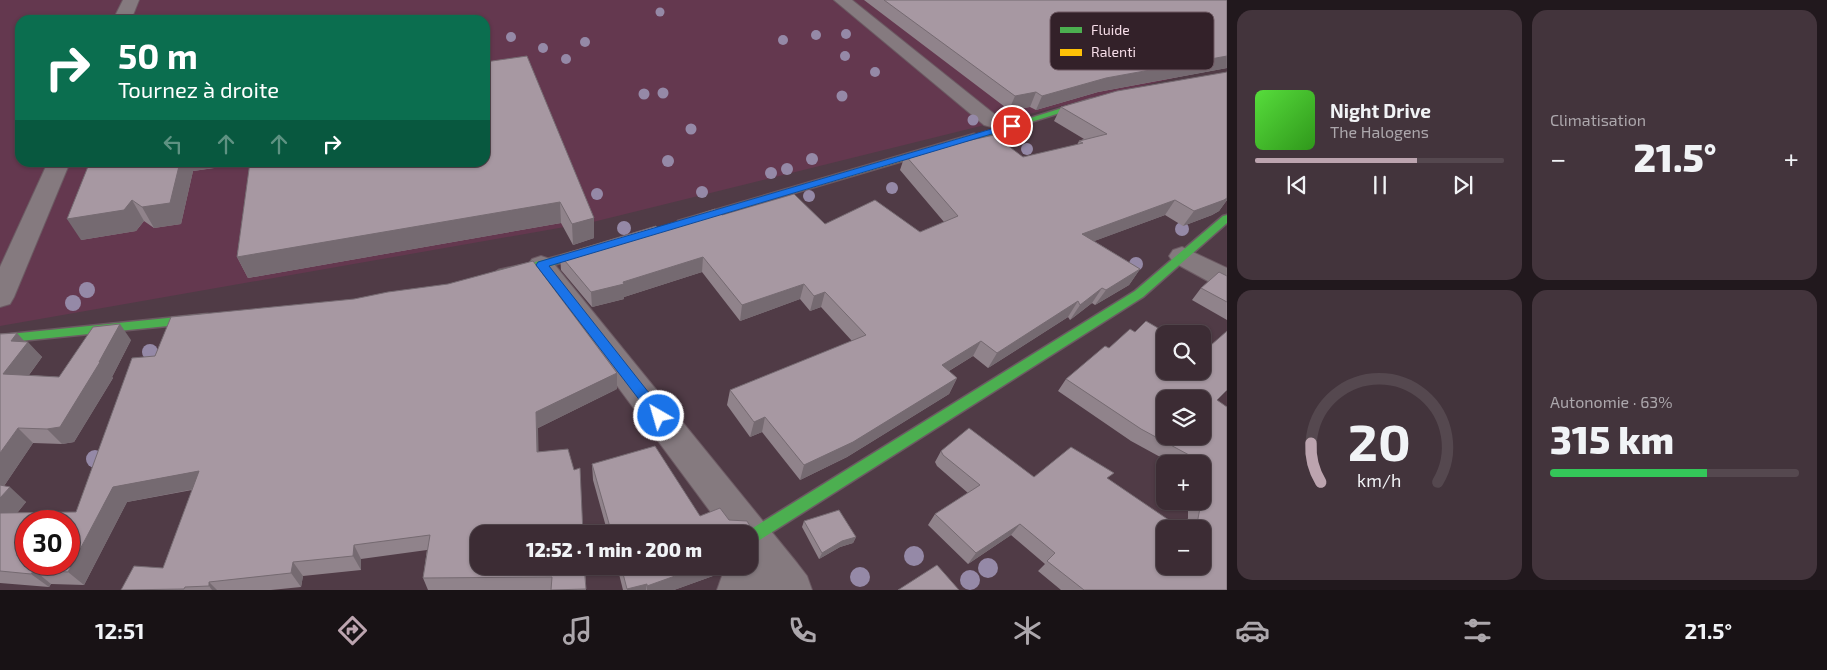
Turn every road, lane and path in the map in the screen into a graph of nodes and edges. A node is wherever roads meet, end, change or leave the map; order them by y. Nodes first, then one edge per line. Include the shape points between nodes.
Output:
1 (131, 0) edge
2 (842, 0) edge
3 (124, 15) edge
4 (1106, 98) edge
5 (991, 121) dead end
6 (57, 167) edge
7 (1227, 218) edge
8 (675, 225) edge
9 (608, 245) edge
10 (1182, 256) junction
11 (542, 265) junction
12 (484, 277) edge
13 (1227, 279) edge
14 (0, 298) edge
15 (221, 316) edge
16 (0, 339) edge
17 (744, 525) edge
18 (758, 533) edge
19 (758, 543) edge
20 (788, 583) edge
21 (736, 590) edge

1 - 3 street
2 - 5 street
4 - 8 street
6 - 14 street
7 - 10 street
9 - 11 street
10 - 13 street
10 - 18 street via 1139,294
11 - 12 street
11 - 17 street
15 - 16 street
19 - 20 street
20 - 21 street

